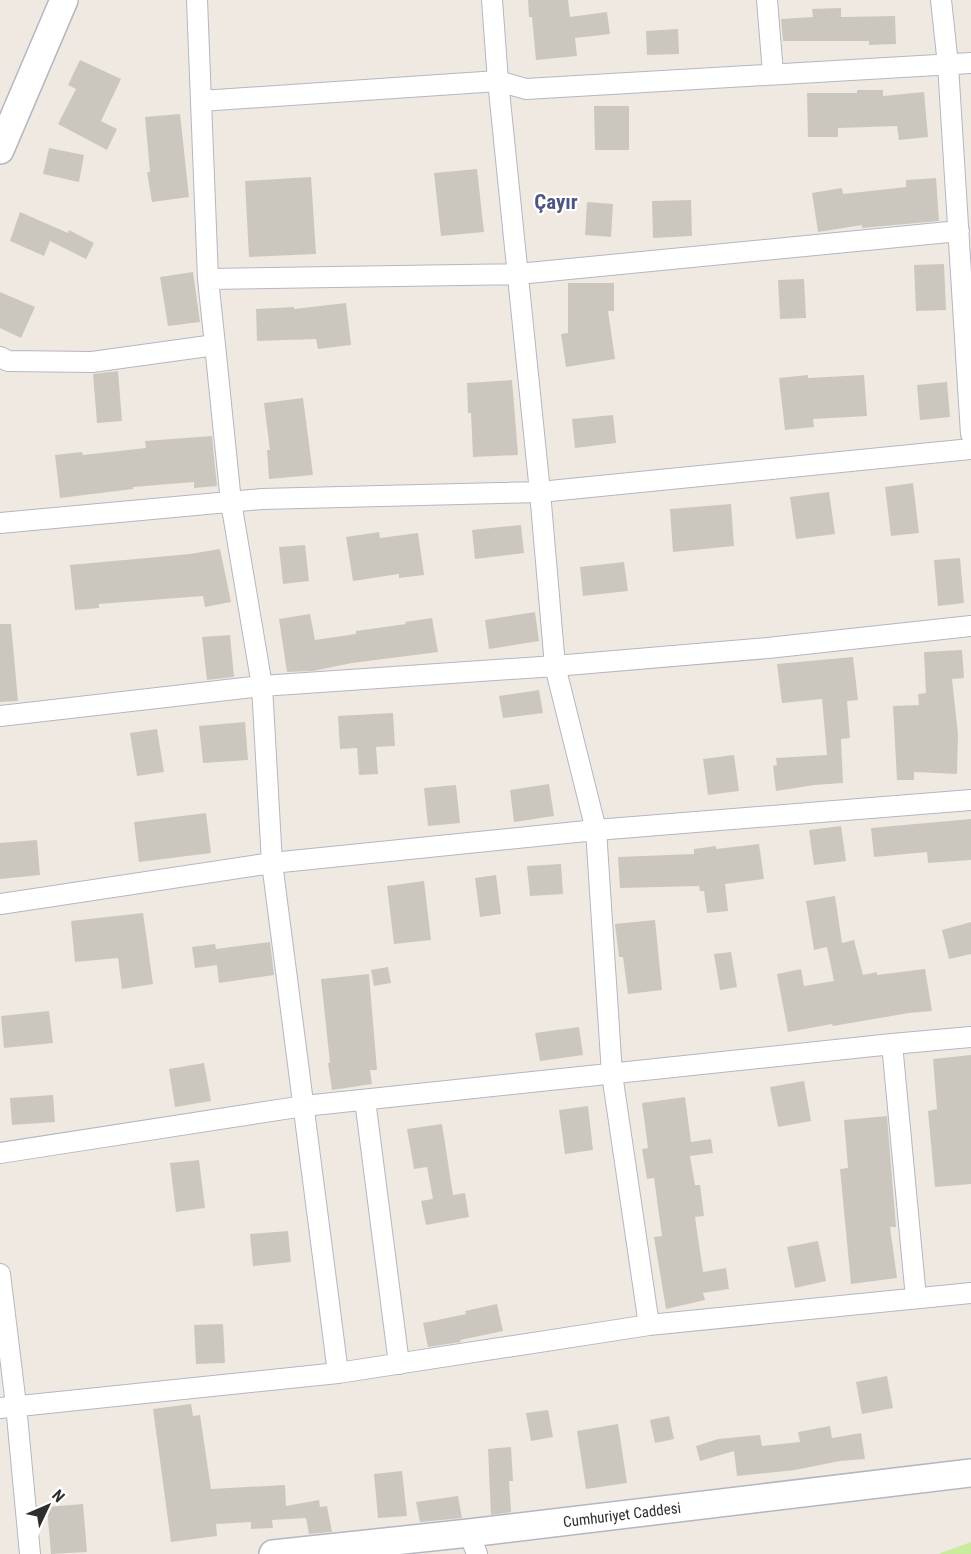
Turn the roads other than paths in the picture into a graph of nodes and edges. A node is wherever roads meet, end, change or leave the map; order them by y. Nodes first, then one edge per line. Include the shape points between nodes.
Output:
1 (64, 0) edge
2 (197, 0) edge
3 (492, 0) edge
4 (767, 0) edge
5 (941, 0) edge
6 (971, 63) edge
7 (948, 65) junction
8 (773, 73) junction
9 (498, 81) junction
10 (201, 101) junction
11 (0, 150) edge
12 (964, 185) edge
13 (959, 231) junction
14 (518, 274) junction
15 (208, 279) junction
16 (215, 345) junction
17 (0, 357) edge
18 (971, 434) edge
19 (971, 449) edge
20 (540, 492) junction
21 (231, 502) junction
22 (0, 523) edge
23 (971, 626) edge
24 (555, 666) junction
25 (262, 686) junction
26 (0, 716) edge
27 (971, 800) edge
28 (596, 830) junction
29 (272, 863) junction
30 (0, 904) edge
31 (971, 1037) edge
32 (892, 1044) junction
33 (612, 1074) junction
34 (365, 1100) junction
35 (304, 1106) junction
36 (0, 1153) edge
37 (0, 1274) edge
38 (971, 1293) edge
39 (916, 1298) junction
40 (649, 1325) junction
41 (399, 1364) junction
42 (338, 1373) junction
43 (8, 1407) edge
44 (971, 1473) edge
45 (473, 1544) edge
46 (30, 1554) edge
47 (273, 1554) edge

1 - 11 main road
2 - 10 street
3 - 9 street
4 - 8 street
5 - 7 street
6 - 7 street
7 - 8 street
7 - 12 street
8 - 9 street via 526,88
9 - 10 street
9 - 14 street
10 - 15 street
12 - 13 street
13 - 14 street
13 - 18 street
14 - 15 street
14 - 20 street
15 - 16 street
16 - 17 street via 92,363 8,361
16 - 21 street
19 - 20 street
20 - 21 street
20 - 24 street
21 - 22 street
21 - 25 street
23 - 24 street
24 - 25 street
24 - 28 street
25 - 26 street
25 - 29 street
27 - 28 street
28 - 29 street
28 - 33 street
29 - 30 street
29 - 35 street
31 - 32 street
32 - 33 street
32 - 39 street
33 - 34 street
33 - 40 street
34 - 35 street
34 - 41 street
35 - 36 street
35 - 42 street
37 - 43 street
38 - 39 street
39 - 40 street
40 - 41 street
41 - 42 street
42 - 43 street
43 - 46 street
44 - 45 main road, Cumhuriyet Caddesi
45 - 47 main road, Cumhuriyet Caddesi

